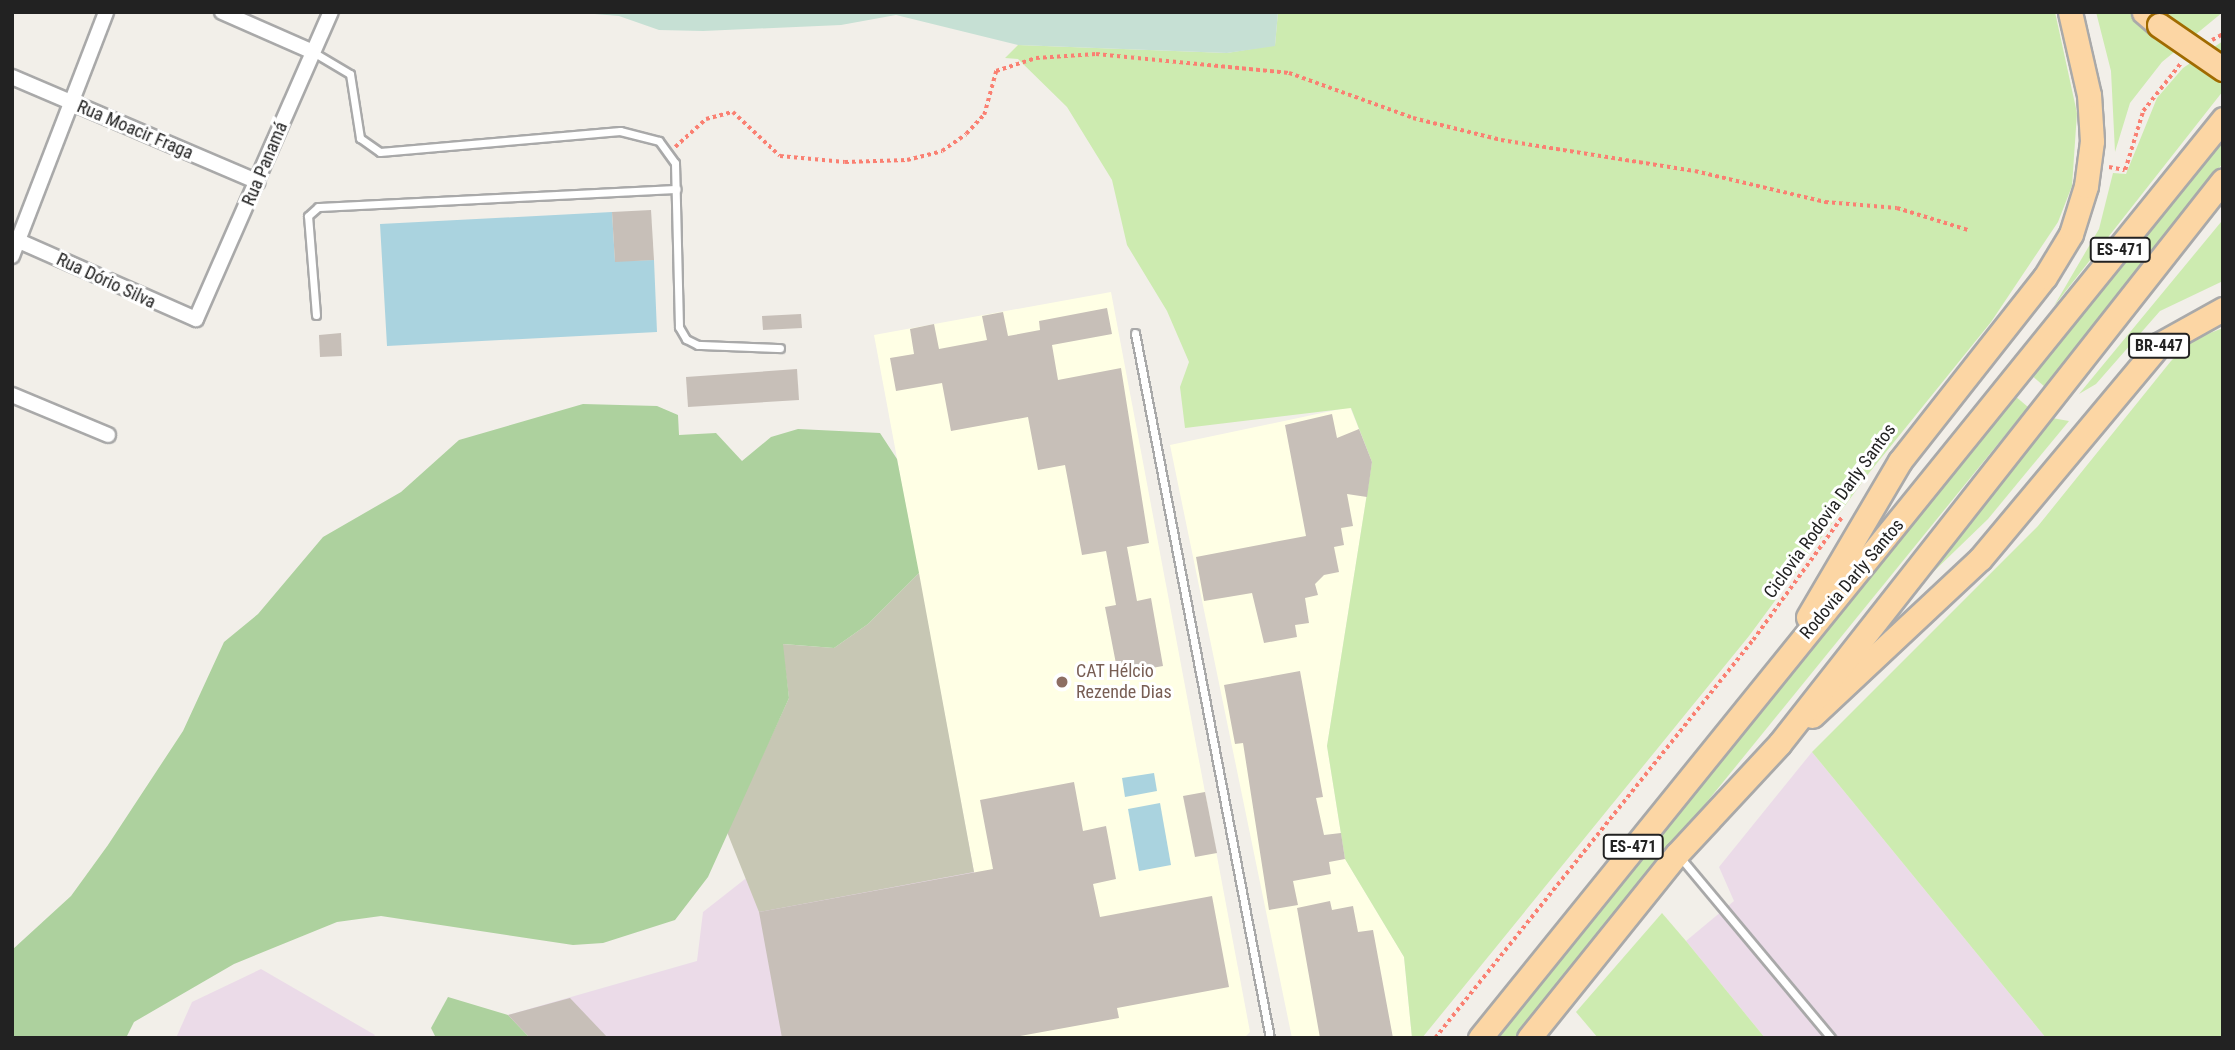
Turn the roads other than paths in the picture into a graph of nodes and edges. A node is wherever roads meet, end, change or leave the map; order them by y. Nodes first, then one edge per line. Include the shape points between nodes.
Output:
1 (106, 12) edge
2 (222, 12) edge
3 (331, 12) edge
4 (2070, 12) edge
5 (2152, 19) edge
6 (313, 52) junction
7 (2223, 69) edge
8 (12, 77) edge
9 (71, 102) junction
10 (2223, 119) edge
11 (2223, 180) edge
12 (258, 182) junction
13 (677, 189) junction
14 (15, 240) edge
15 (12, 256) edge
16 (2223, 309) edge
17 (316, 315) dead end
18 (200, 316) joint
19 (1135, 332) dead end
20 (780, 348) dead end
21 (12, 395) edge
22 (108, 435) dead end
23 (1788, 657) junction
24 (1780, 743) junction
25 (1678, 854) junction
26 (1270, 1038) edge
27 (1480, 1038) edge
28 (1529, 1038) edge
29 (1831, 1038) edge

1 - 9 street
2 - 6 street
3 - 6 street, Rua Panamá
4 - 23 main road via 2089,95 2090,163 2080,210 2059,257 1893,471
5 - 7 main road, bridge
6 - 12 street, Rua Panamá
6 - 13 lane via 349,74 360,138 380,152 620,131 644,135 671,150
8 - 9 street, Rua Moacir Fraga
9 - 12 street, Rua Moacir Fraga
9 - 14 street
10 - 23 main road, Rodovia Darly Santos / ES-471
11 - 24 main road, ES-471
12 - 18 street, Rua Panamá
13 - 17 lane via 318,207 308,216
13 - 20 lane via 679,327 686,339 698,345
14 - 15 street
14 - 18 street, Rua Dório Silva via 191,320
16 - 24 main road, BR-447 via 2167,339 2109,401 1980,559 1846,688
19 - 26 lane
21 - 22 street
23 - 27 main road, Rodovia Darly Santos / ES-471
24 - 25 main road, ES-471
25 - 28 main road, ES-471
25 - 29 lane

